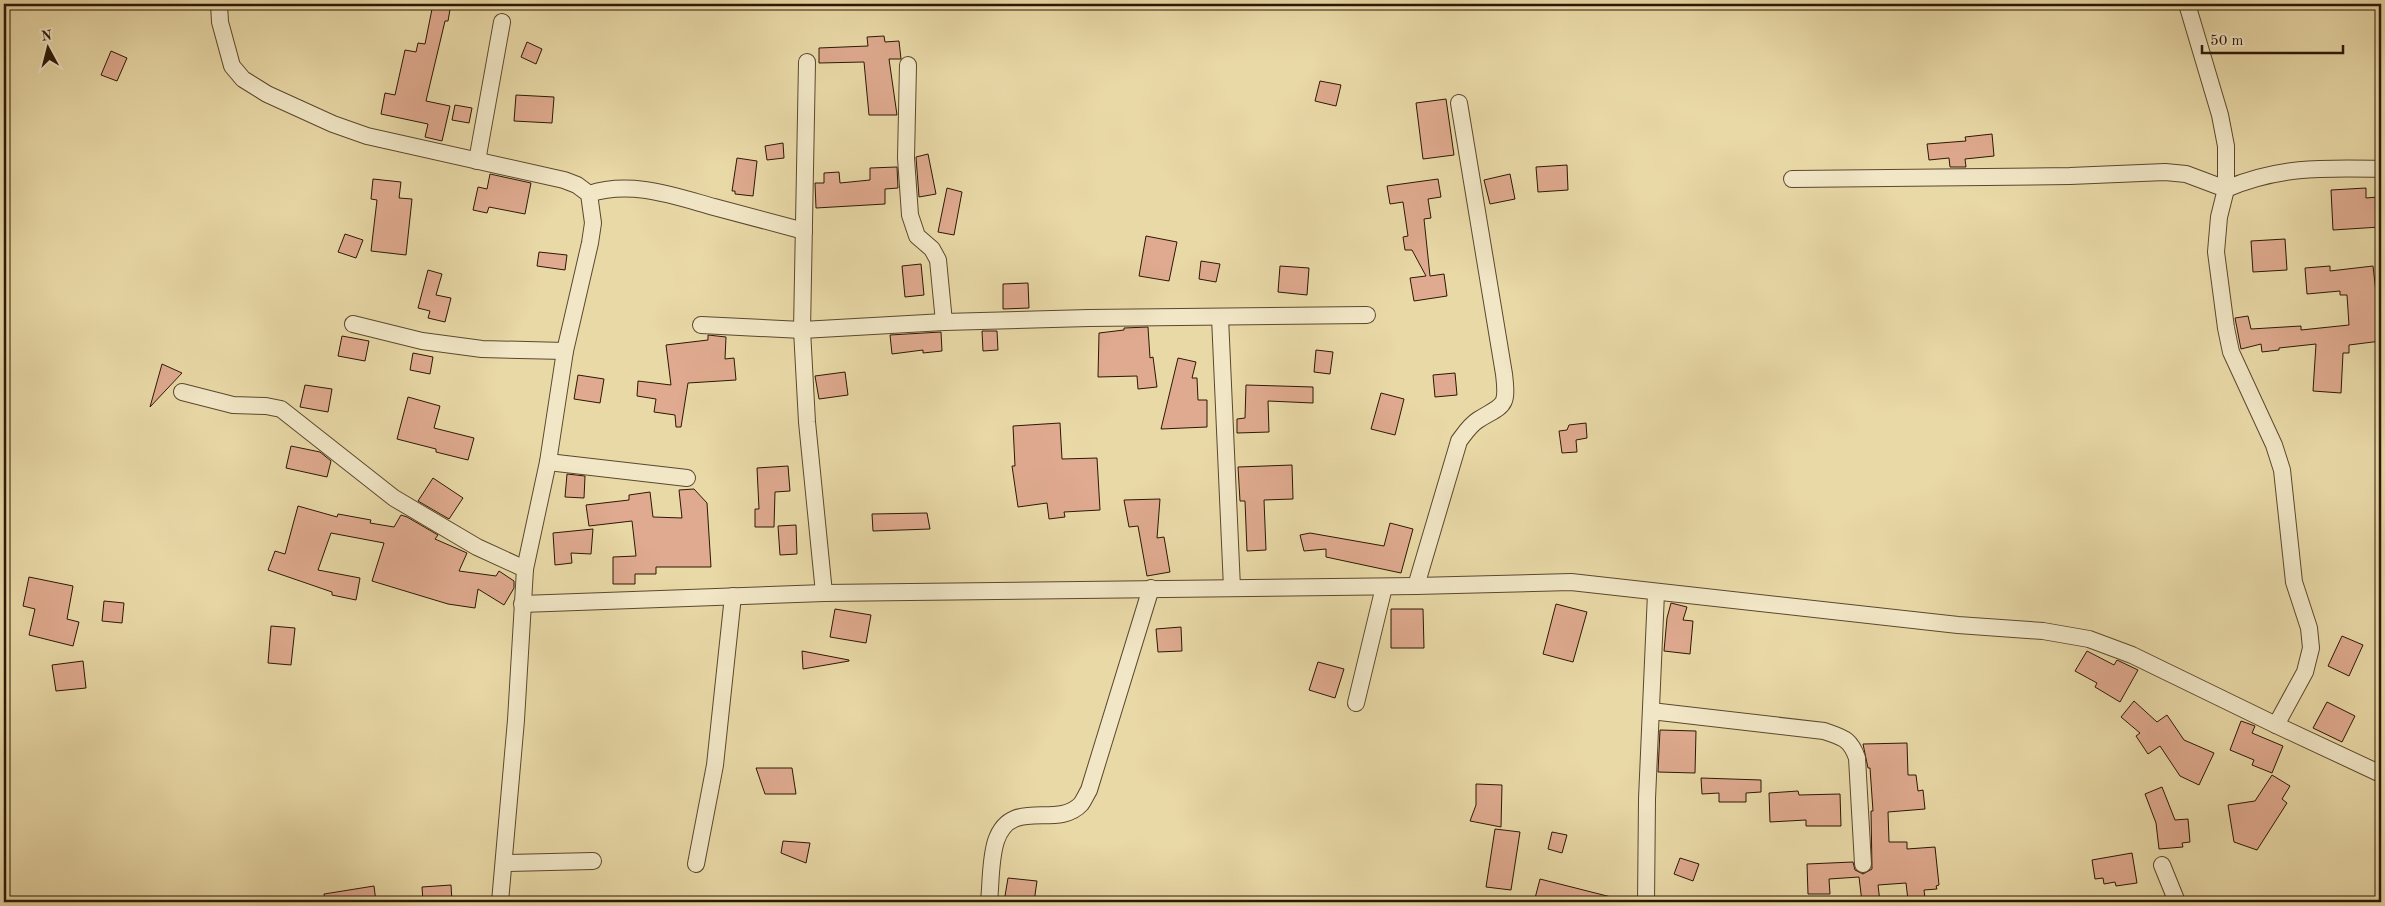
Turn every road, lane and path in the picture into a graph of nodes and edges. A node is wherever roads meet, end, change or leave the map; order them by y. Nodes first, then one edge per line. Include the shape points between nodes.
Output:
1 (219, 4) edge
2 (2187, 4) edge
3 (502, 22) dead end
4 (807, 62) dead end
5 (908, 65) dead end
6 (1459, 103) dead end
7 (477, 161) junction
8 (2381, 169) edge
9 (1792, 179) dead end
10 (2226, 189) junction
11 (589, 194) junction
12 (804, 231) junction
13 (1367, 316) dead end
14 (1220, 317) junction
15 (944, 322) junction
16 (353, 324) dead end
17 (700, 325) dead end
18 (802, 330) junction
19 (565, 352) junction
20 (182, 392) dead end
21 (548, 462) junction
22 (687, 478) dead end
23 (525, 569) junction
24 (1384, 586) junction
25 (1416, 586) junction
26 (1151, 588) junction
27 (1232, 588) junction
28 (824, 593) junction
29 (1656, 593) junction
30 (733, 596) junction
31 (522, 604) junction
32 (1356, 703) dead end
33 (1651, 711) junction
34 (2276, 725) junction
35 (2381, 774) edge
36 (593, 861) dead end
37 (504, 863) junction
38 (696, 864) dead end
39 (1862, 864) dead end
40 (2162, 865) dead end
41 (500, 902) edge
42 (989, 902) edge
43 (1646, 902) edge
44 (2177, 902) edge

1 - 7 street via 220,22 232,66 267,94 367,136
2 - 10 street via 2220,115 2226,146
3 - 7 street
4 - 12 street
5 - 15 street via 906,158 910,215 916,236 938,260
6 - 25 street via 1504,374 1505,400 1500,408 1468,428 1460,441
7 - 11 street via 564,180
8 - 10 street via 2305,168 2251,178
9 - 10 street via 2165,172 2186,174
10 - 34 street via 2219,217 2216,252 2230,352 2274,445 2282,470 2294,582 2309,628 2311,648 2305,672
11 - 12 street via 613,188 633,188
11 - 19 street via 593,223 590,243
12 - 18 street
13 - 14 street
14 - 15 street
14 - 27 street
15 - 18 street
16 - 19 street via 422,341 482,349
17 - 18 street
18 - 28 street via 807,422
19 - 21 street
20 - 23 street via 233,405 281,409 394,498 477,547
21 - 22 street
21 - 23 street
23 - 31 street
24 - 25 street
24 - 27 street
24 - 32 street
25 - 29 street via 1572,582
26 - 27 street
26 - 28 street
26 - 42 street via 1089,790 1081,804 1072,809 1059,814 1025,815 1011,820 1002,829 996,842
28 - 30 street
29 - 33 street
29 - 34 street via 2043,631 2089,639 2132,655
30 - 31 street
30 - 38 street via 714,766
31 - 37 street
33 - 39 street via 1824,731 1844,738 1853,746 1857,758
33 - 43 street
34 - 35 street
36 - 37 street
37 - 41 street
40 - 44 street

